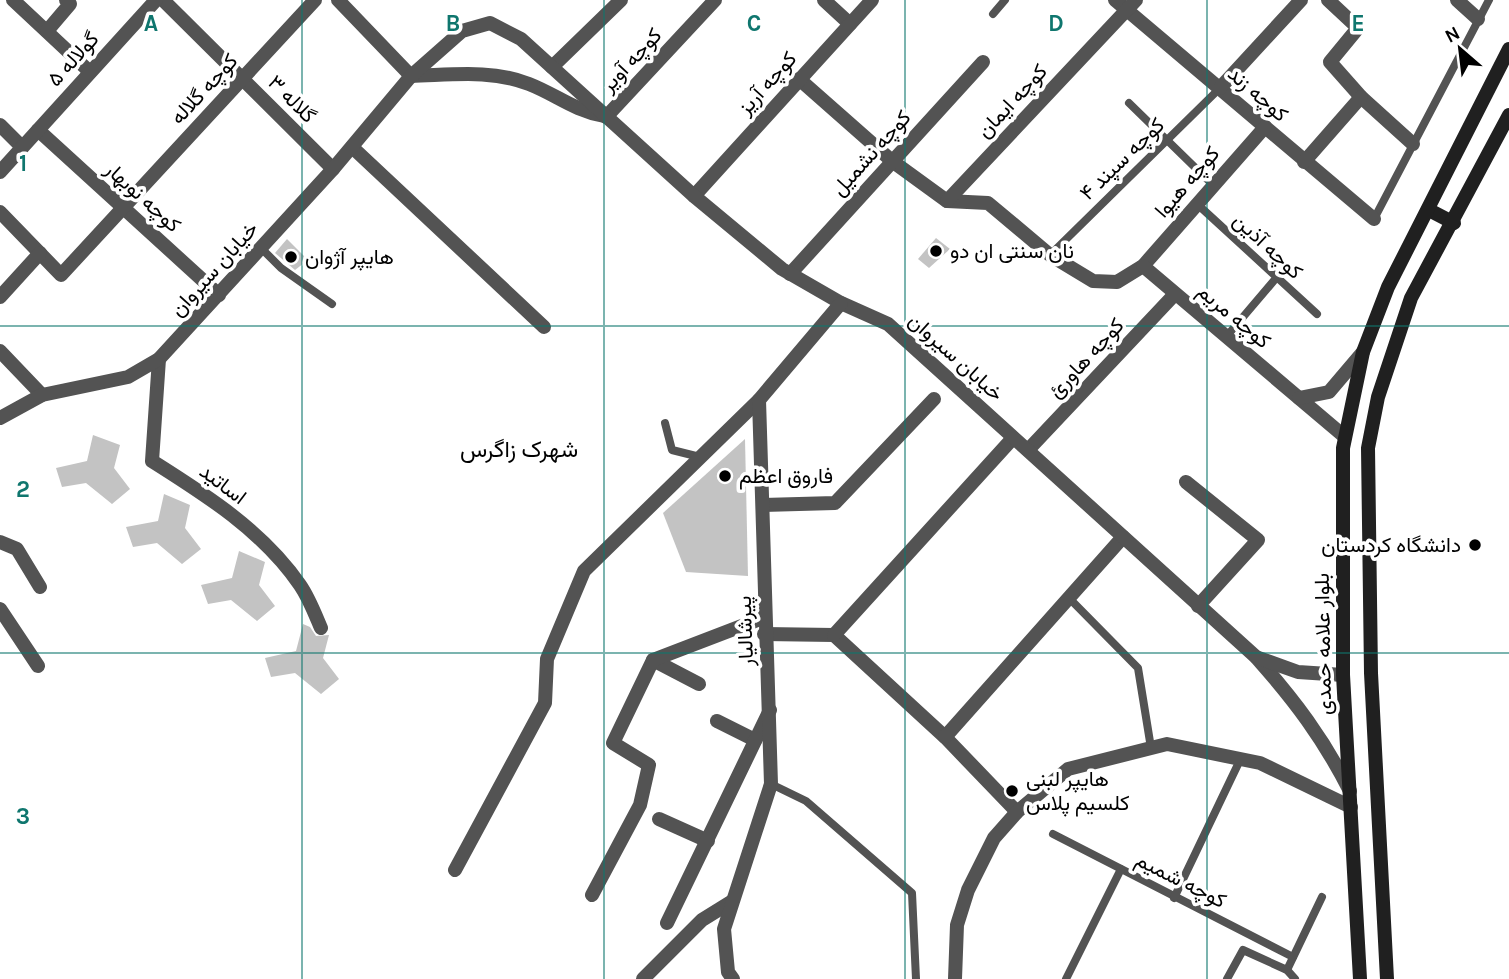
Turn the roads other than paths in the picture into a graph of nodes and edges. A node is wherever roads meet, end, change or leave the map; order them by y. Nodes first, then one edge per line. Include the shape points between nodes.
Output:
1 (13, 0) edge
2 (66, 0) edge
3 (156, 0) edge
4 (163, 0) edge
5 (314, 0) edge
6 (338, 0) edge
7 (621, 0) edge
8 (715, 0) edge
9 (824, 0) edge
10 (872, 0) edge
11 (1005, 0) edge
12 (1115, 0) edge
13 (1301, 0) edge
14 (1328, 0) edge
15 (1457, 0) edge
16 (1489, 0) edge
17 (1131, 5) edge
18 (993, 14) dead end
19 (1478, 19) junction
20 (850, 24) junction
21 (47, 32) junction
22 (1509, 50) edge
23 (983, 62) dead end
24 (552, 67) junction
25 (90, 72) junction
26 (411, 76) junction
27 (242, 79) junction
28 (799, 79) junction
29 (1220, 88) junction
30 (1361, 97) junction
31 (1129, 103) dead end
32 (1509, 116) edge
33 (606, 117) junction
34 (0, 125) edge
35 (1265, 127) junction
36 (38, 130) junction
37 (1167, 141) junction
38 (1413, 144) junction
39 (22, 147) junction
40 (352, 147) junction
41 (892, 161) junction
42 (1304, 162) junction
43 (333, 169) junction
44 (0, 172) edge
45 (1212, 184) junction
46 (694, 196) junction
47 (947, 201) junction
48 (1196, 203) junction
49 (124, 207) junction
50 (1429, 210) junction
51 (0, 212) edge
52 (1374, 219) joint
53 (1454, 223) junction
54 (261, 248) junction
55 (40, 253) junction
56 (1050, 255) junction
57 (1143, 265) junction
58 (790, 274) junction
59 (1277, 277) junction
60 (1175, 294) junction
61 (219, 295) junction
62 (0, 297) edge
63 (841, 303) junction
64 (332, 304) dead end
65 (1317, 314) dead end
66 (544, 327) dead end
67 (1226, 337) junction
68 (0, 351) edge
69 (1363, 352) junction
70 (159, 359) junction
71 (42, 395) junction
72 (1299, 398) junction
73 (934, 399) dead end
74 (759, 400) junction
75 (0, 418) edge
76 (665, 423) dead end
77 (1345, 437) junction
78 (1013, 438) junction
79 (1028, 450) junction
80 (703, 458) junction
81 (1185, 482) dead end
82 (763, 505) junction
83 (1123, 537) junction
84 (0, 542) edge
85 (40, 587) dead end
86 (1069, 598) junction
87 (1198, 606) junction
88 (0, 608) edge
89 (765, 617) junction
90 (321, 628) dead end
91 (764, 635) junction
92 (834, 635) junction
93 (1256, 657) junction
94 (653, 660) junction
95 (38, 666) dead end
96 (1343, 675) junction
97 (699, 684) dead end
98 (770, 709) junction
99 (717, 721) dead end
100 (945, 737) junction
101 (755, 740) junction
102 (1152, 748) junction
103 (1241, 758) junction
104 (771, 784) junction
105 (1350, 791) junction
106 (1350, 807) junction
107 (1017, 812) junction
108 (659, 819) dead end
109 (1053, 834) dead end
110 (708, 841) junction
111 (1121, 869) junction
112 (455, 870) dead end
113 (592, 895) dead end
114 (1322, 897) dead end
115 (1174, 898) junction
116 (732, 902) junction
117 (667, 923) dead end
118 (1293, 957) junction
119 (1287, 970) junction
120 (643, 979) edge
121 (733, 979) edge
122 (916, 979) edge
123 (955, 979) edge
124 (1066, 979) edge
125 (1227, 979) edge
126 (1294, 979) edge
127 (1360, 979) edge
128 (1387, 979) edge

1 - 21 street
2 - 21 street via 70,4
3 - 25 street, گولاله ۵
4 - 27 street, گلاله ۳
5 - 27 street, کوچه گلاله
6 - 26 street
7 - 24 street
8 - 33 street, کوچه آویر
9 - 20 street
10 - 20 street, کوچه آریز
11 - 18 lane
12 - 17 street, کوچه زند
13 - 29 street
14 - 30 street via 1358,28 1330,62
15 - 19 street
16 - 19 lane
17 - 29 street, کوچه زند
17 - 47 street, کوچه ایمان
19 - 38 lane
20 - 28 street, کوچه آریز
21 - 25 street
22 - 50 main road, بلوار علامه حمدی
23 - 41 street, کوچه نشمیل
24 - 26 street, خیابان سیروان via 521,39 490,23 462,31
24 - 33 street, خیابان سیروان
25 - 36 street, گولاله ۵
26 - 33 street, خیابان سیروان via 495,74
26 - 40 street, خیابان سیروان
27 - 43 street, گلاله ۳
27 - 49 street, کوچه گلاله
28 - 41 street
28 - 46 street, کوچه آریز
29 - 35 street, کوچه زند
29 - 37 lane, کوچه سپند ۴
30 - 38 street
30 - 42 street
31 - 37 lane
32 - 53 main road
33 - 46 street, خیابان سیروان
34 - 39 street
35 - 42 street, کوچه زند
35 - 45 street, کوچه هیوا
36 - 39 street, گولاله ۵
36 - 49 street, کوچه نوبهار
37 - 45 lane
37 - 56 lane, کوچه سپند ۴
38 - 52 lane
39 - 44 street, گولاله ۵
40 - 43 street, خیابان سیروان
40 - 66 street
41 - 47 street
41 - 58 street, کوچه نشمیل
42 - 52 street, کوچه زند
43 - 54 street, خیابان سیروان
45 - 48 street, کوچه هیوا
46 - 58 street, خیابان سیروان
47 - 56 street via 988,203
48 - 57 street, کوچه هیوا
48 - 59 lane, کوچه آذین
49 - 55 street, کوچه گلاله via 61,275
49 - 61 street, کوچه نوبهار
50 - 53 main road
50 - 69 main road, بلوار علامه حمدی via 1388,286
51 - 55 street
53 - 128 main road via 1411,298 1378,397 1368,448 1371,673
54 - 61 street, خیابان سیروان
54 - 64 lane
55 - 62 street
56 - 57 street via 1093,281 1116,282
57 - 60 street, کوچه مریم
58 - 63 street, خیابان سیروان
59 - 65 lane, کوچه آذین
59 - 67 lane
60 - 67 street, کوچه مریم
60 - 79 street, کوچه هاورئ
61 - 70 street, خیابان سیروان
63 - 74 street
63 - 78 street, خیابان سیروان via 888,324
67 - 72 street, کوچه مریم
68 - 71 street
69 - 72 street via 1329,392
69 - 77 main road, بلوار علامه حمدی
70 - 71 street, خیابان سیروان via 128,377
70 - 90 street, اساتید via 152,461 208,496 269,547 301,586
71 - 75 street, خیابان سیروان
72 - 77 street, کوچه مریم
73 - 82 street via 835,503
74 - 80 street
74 - 82 street, پیرشالیار
76 - 80 lane via 672,450
77 - 96 main road, بلوار علامه حمدی via 1341,493
78 - 79 street, خیابان سیروان
78 - 92 street
79 - 83 street, خیابان سیروان
80 - 112 street via 584,571 547,659 545,703
81 - 87 street via 1258,540
82 - 89 street, پیرشالیار
83 - 86 street
83 - 87 street, خیابان سیروان
84 - 85 street via 18,549
86 - 100 street
86 - 102 lane via 1138,668
87 - 93 street, خیابان سیروان
88 - 95 street
89 - 91 street, پیرشالیار
89 - 94 street
91 - 92 street
91 - 98 street, پیرشالیار
92 - 100 street
93 - 96 street via 1298,672
93 - 105 street via 1301,707
94 - 97 street
94 - 113 street via 613,744 649,765 640,805
96 - 105 main road, بلوار علامه حمدی
98 - 101 street
98 - 104 street, پیرشالیار
99 - 101 street
100 - 107 street
101 - 110 street
102 - 103 street via 1167,744
102 - 107 street via 1068,769
103 - 106 street via 1260,762
103 - 115 lane
104 - 116 street, پیرشالیار
104 - 122 lane via 806,801 912,893
105 - 106 main road, بلوار علامه حمدی
106 - 127 main road, بلوار علامه حمدی
107 - 123 street via 994,838 968,890 957,925
108 - 110 street
109 - 111 lane, کوچه شمیم
110 - 117 street
111 - 115 lane, کوچه شمیم
111 - 124 lane
114 - 118 lane
115 - 118 lane, کوچه شمیم
116 - 120 street via 702,920
116 - 121 street, پیرشالیار via 724,929 728,972
118 - 119 lane
119 - 125 lane via 1243,950
119 - 126 lane

